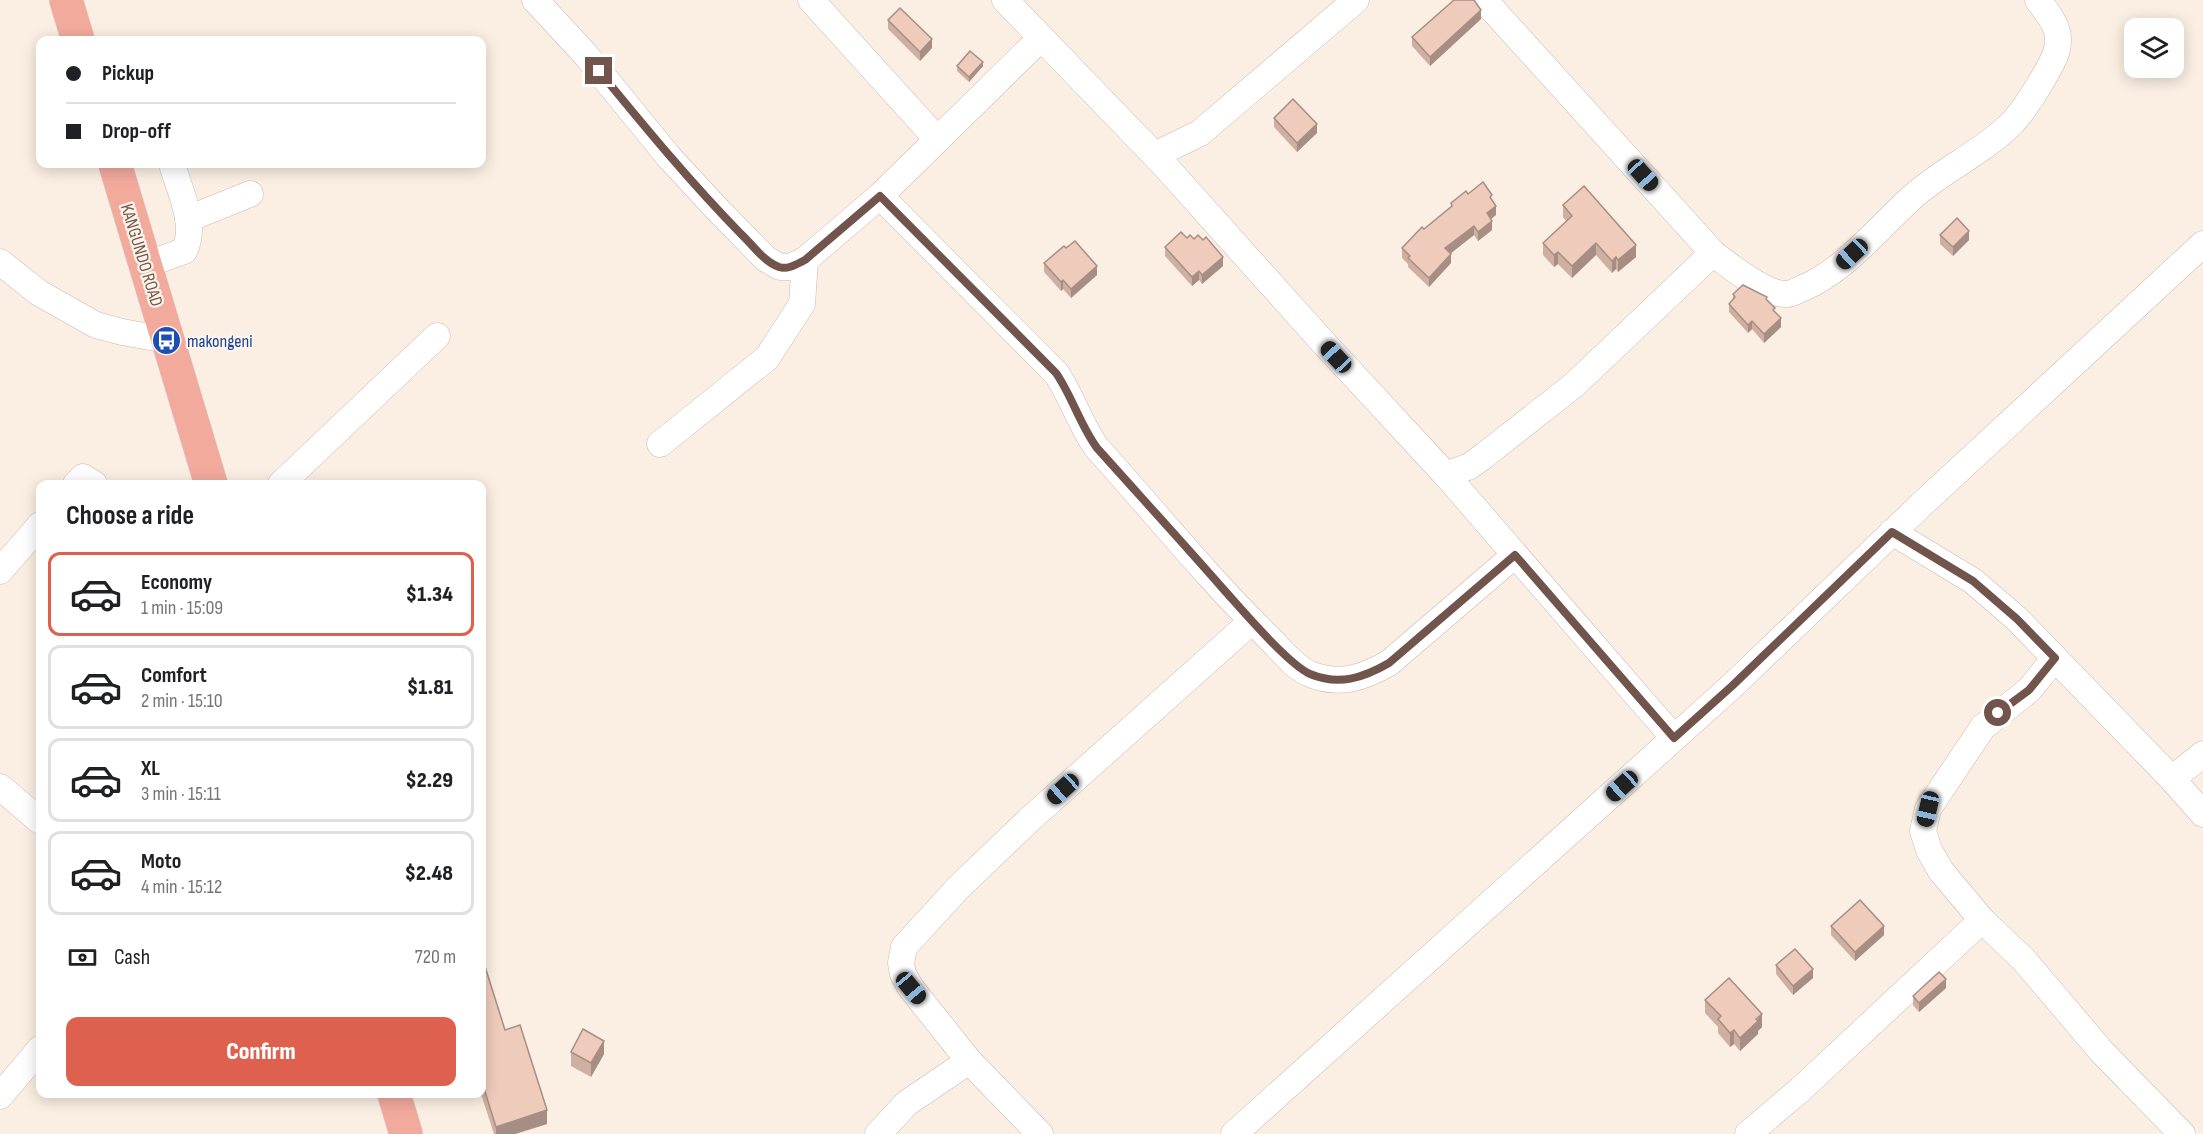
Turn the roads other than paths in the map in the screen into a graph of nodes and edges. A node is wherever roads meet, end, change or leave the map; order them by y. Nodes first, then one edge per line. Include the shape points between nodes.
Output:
1 (66, 0) edge
2 (535, 0) edge
3 (811, 0) edge
4 (1005, 0) edge
5 (1356, 0) edge
6 (1484, 0) edge
7 (2038, 0) edge
8 (77, 36) edge
9 (1041, 38) junction
10 (937, 139) junction
11 (1155, 155) junction
12 (116, 168) edge
13 (173, 168) edge
14 (250, 194) dead end
15 (880, 196) junction
16 (188, 219) junction
17 (2203, 244) edge
18 (1713, 253) junction
19 (805, 260) junction
20 (0, 262) edge
21 (145, 265) junction
22 (437, 336) dead end
23 (167, 340) junction
24 (660, 444) dead end
25 (1446, 475) junction
26 (210, 480) edge
27 (285, 480) edge
28 (36, 530) edge
29 (1892, 532) junction
30 (1515, 555) junction
31 (0, 571) edge
32 (1252, 621) junction
33 (2055, 658) junction
34 (1674, 738) junction
35 (2203, 754) edge
36 (2172, 779) junction
37 (0, 787) edge
38 (2203, 814) edge
39 (36, 817) edge
40 (1982, 921) junction
41 (36, 1054) edge
42 (969, 1061) junction
43 (0, 1096) edge
44 (395, 1098) edge
45 (406, 1134) edge
46 (878, 1134) edge
47 (1040, 1134) edge
48 (1234, 1134) edge
49 (1748, 1134) edge
50 (2182, 1134) edge

1 - 8 highway
2 - 19 street via 585,54 668,156 766,259 780,267
3 - 10 street
4 - 9 street
5 - 11 street via 1200,133
6 - 18 street
7 - 18 street via 2055,23 2057,51 2020,114 1984,147 1918,193 1835,270 1789,294 1772,291
9 - 10 street
9 - 11 street
10 - 15 street
11 - 25 street
12 - 21 highway, KANGUNDO ROAD
13 - 16 street
14 - 16 street
15 - 19 street
15 - 32 street via 1056,373 1097,448
16 - 21 street via 190,234 184,251
17 - 29 street
18 - 25 street via 1574,385 1470,466
19 - 24 street via 802,304 767,358
20 - 23 street via 39,293 96,325
21 - 23 highway, KANGUNDO ROAD
22 - 27 street
23 - 26 highway, KANGUNDO ROAD
25 - 30 street
28 - 31 street
29 - 33 street via 1973,581
29 - 34 street
30 - 32 street via 1389,663 1353,679 1328,679 1308,673
30 - 34 street
32 - 42 street via 1029,820 904,947 903,974
33 - 36 street
33 - 40 street via 2029,690 1983,727 1928,809 1923,831 1929,850
34 - 48 street
35 - 36 street
36 - 38 street
37 - 39 street
40 - 49 street
40 - 50 street via 2024,960 2102,1052
41 - 43 street
42 - 46 street via 907,1103
42 - 47 street
44 - 45 highway

